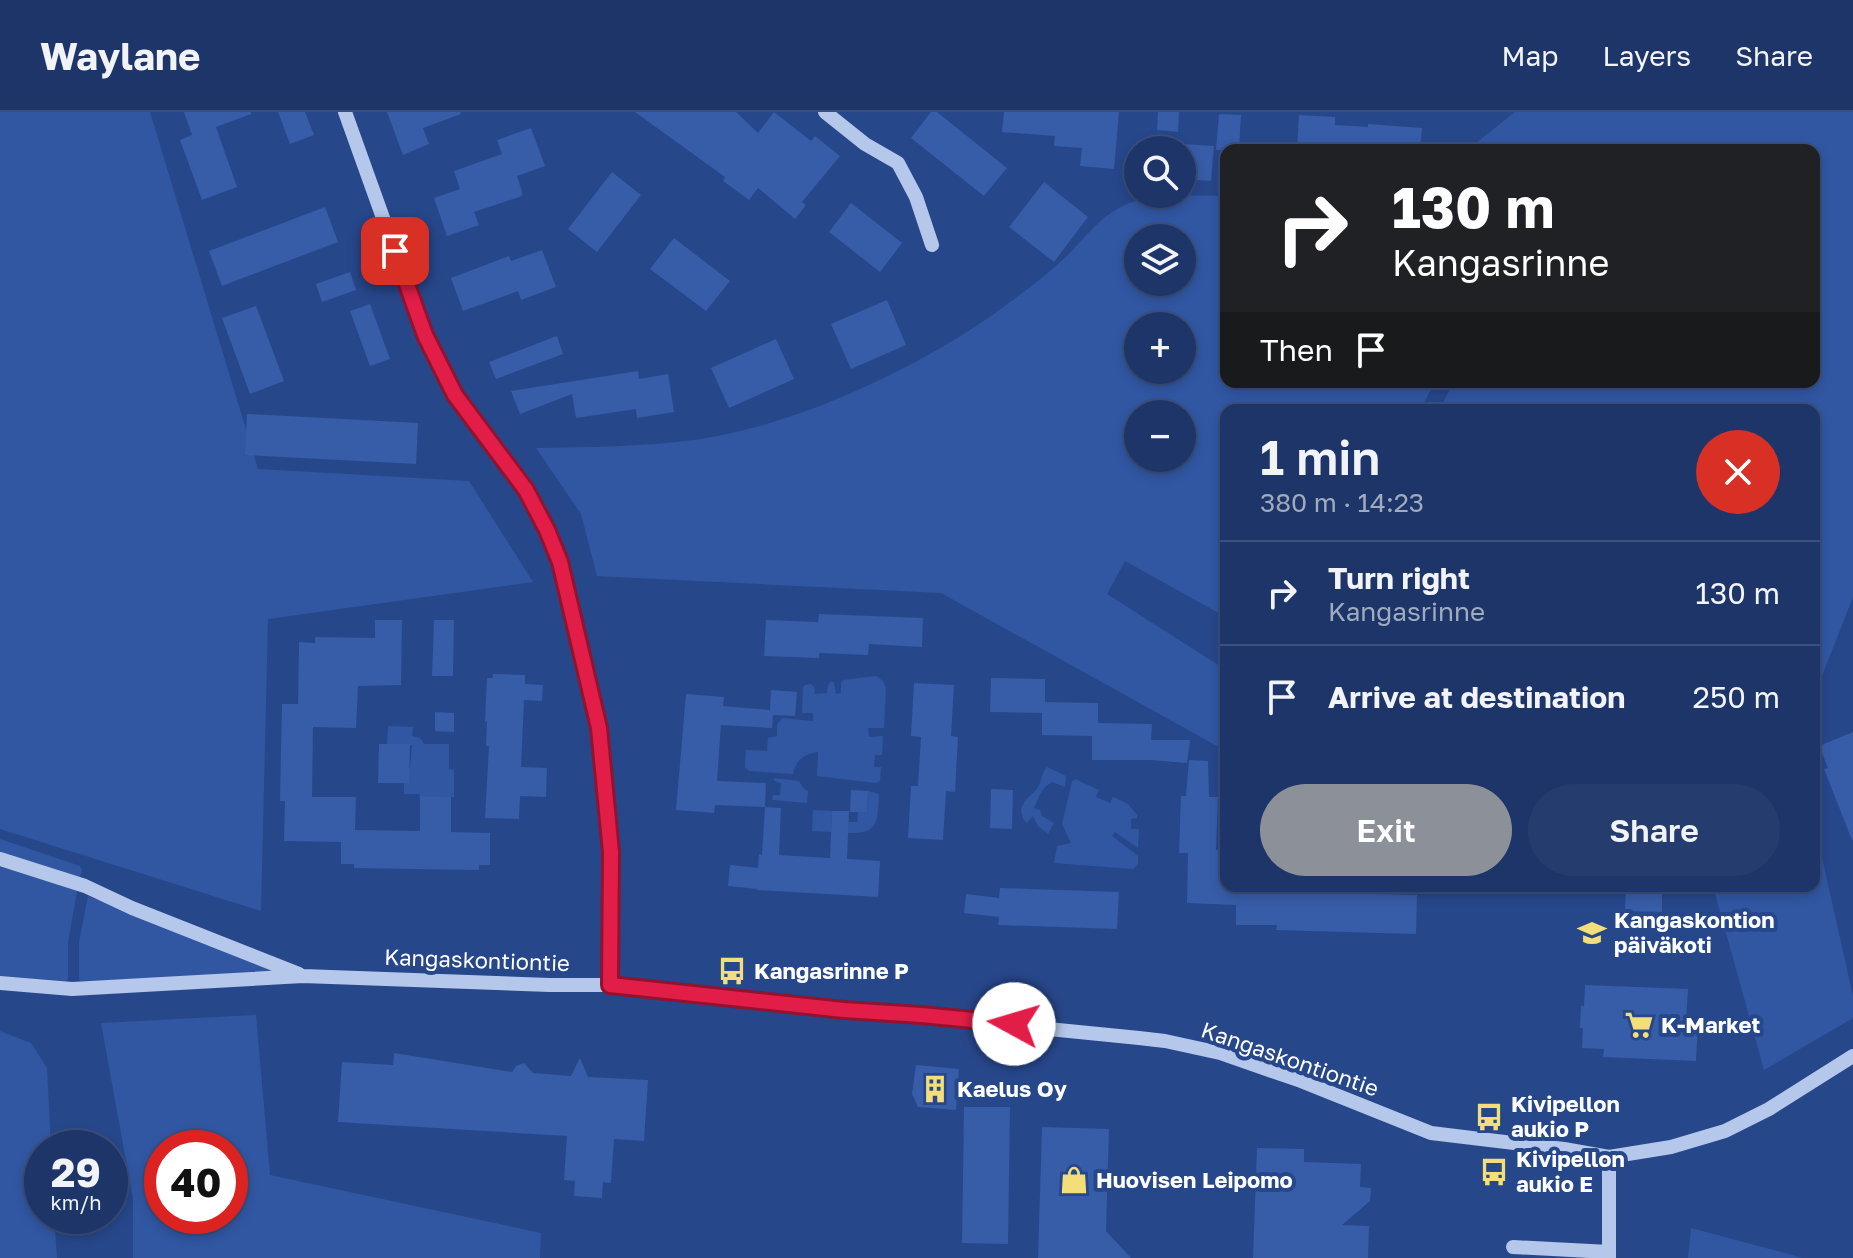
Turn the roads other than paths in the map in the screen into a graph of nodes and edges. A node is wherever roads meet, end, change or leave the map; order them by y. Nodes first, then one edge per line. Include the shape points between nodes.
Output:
1 (345, 112) edge
2 (825, 112) edge
3 (932, 245) dead end
4 (0, 859) edge
5 (303, 976) junction
6 (0, 983) edge
7 (610, 985) junction
8 (1853, 1056) edge
9 (1609, 1157) junction
10 (1513, 1247) dead end
11 (1609, 1255) edge

1 - 7 street via 425,335 455,395 526,490 560,562 599,728 611,852
2 - 3 street via 898,163
4 - 5 street, Kangaskontiontie via 85,886
5 - 6 street, Kangaskontiontie via 72,989
5 - 7 street, Kangaskontiontie
7 - 9 street, Kangaskontiontie via 1165,1041 1233,1057 1431,1133
8 - 9 street, Kangaskontiontie via 1725,1131
9 - 11 street
10 - 11 street

